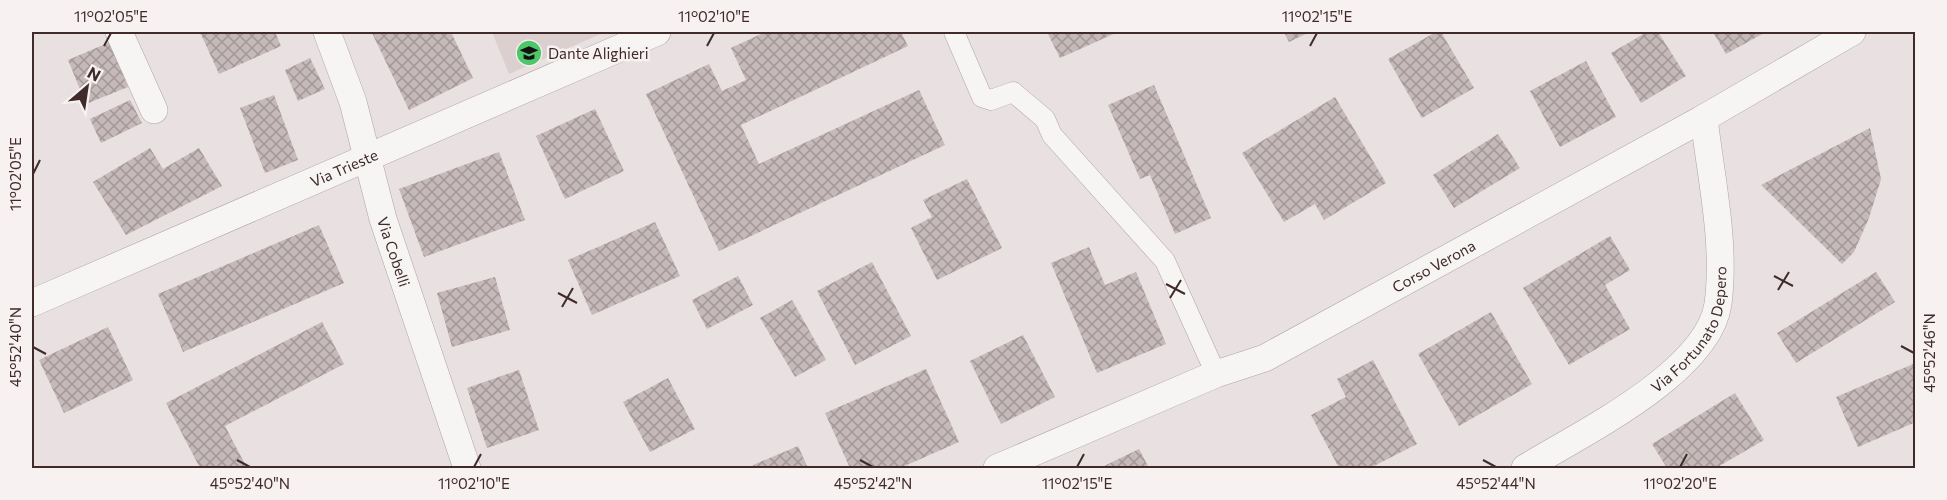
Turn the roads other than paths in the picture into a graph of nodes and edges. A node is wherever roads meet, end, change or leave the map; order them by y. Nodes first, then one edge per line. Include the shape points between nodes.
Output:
1 (119, 32) edge
2 (327, 32) edge
3 (657, 32) edge
4 (954, 32) edge
5 (1852, 32) edge
6 (154, 110) dead end
7 (1704, 118) junction
8 (368, 159) junction
9 (32, 303) edge
10 (1216, 374) junction
11 (467, 468) edge
12 (997, 468) edge
13 (1525, 468) edge

1 - 6 street
2 - 8 street, Via Cobelli via 353,102
3 - 8 street, Via Trieste
4 - 10 street via 982,96 991,100 1012,93 1045,119 1052,135 1165,261
5 - 7 street, Corso Verona
7 - 10 street, Corso Verona via 1265,358
7 - 13 street, Via Fortunato Depero via 1720,258 1718,306 1708,333 1677,371
8 - 9 street, Via Trieste
8 - 11 street, Via Cobelli via 382,219
10 - 12 street, Corso Verona

